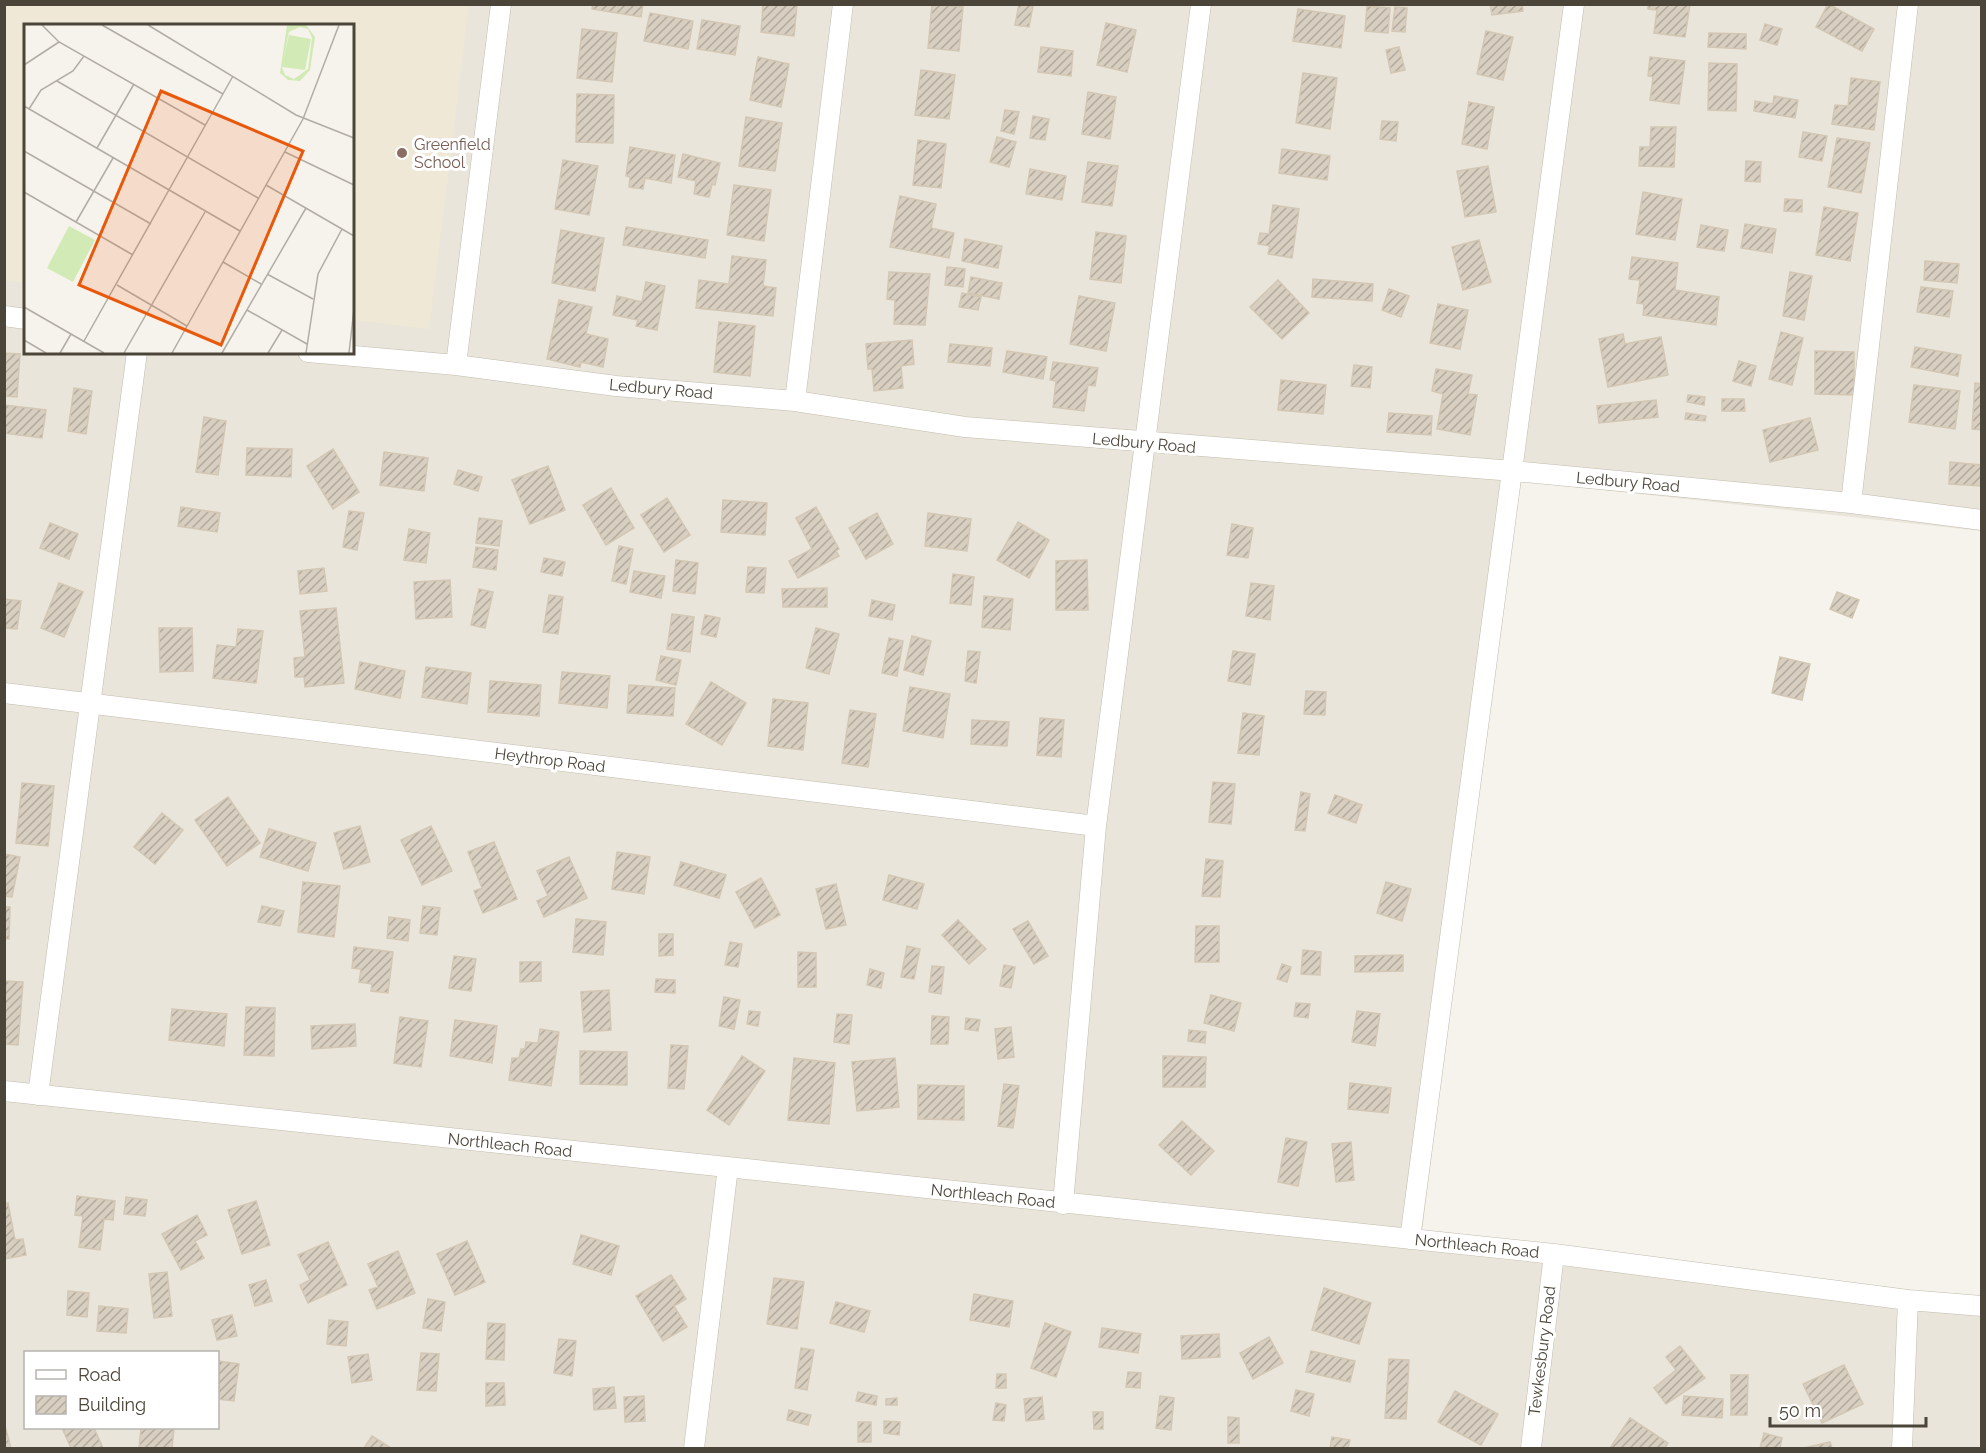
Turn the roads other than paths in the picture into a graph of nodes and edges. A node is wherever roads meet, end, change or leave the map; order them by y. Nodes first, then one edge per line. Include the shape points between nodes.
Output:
1 (501, 4) edge
2 (843, 4) edge
3 (1201, 4) edge
4 (1574, 4) edge
5 (1908, 4) edge
6 (4, 316) edge
7 (24, 319) edge
8 (137, 354) edge
9 (331, 354) edge
10 (456, 365) junction
11 (795, 401) junction
12 (1145, 444) junction
13 (1513, 471) junction
14 (1851, 502) junction
15 (1982, 520) edge
16 (4, 693) edge
17 (92, 703) junction
18 (1096, 826) junction
19 (4, 1091) edge
20 (38, 1095) junction
21 (728, 1167) junction
22 (1063, 1204) junction
23 (1410, 1239) junction
24 (1554, 1254) junction
25 (1908, 1300) junction
26 (1982, 1306) edge
27 (694, 1449) edge
28 (1531, 1449) edge
29 (1902, 1449) edge

1 - 10 street
2 - 11 street
3 - 12 street
4 - 13 street
5 - 14 street
6 - 7 street
8 - 17 street
9 - 10 street, Ledbury Road
10 - 11 street, Ledbury Road via 616,386
11 - 12 street, Ledbury Road via 965,427
12 - 13 street, Ledbury Road
12 - 18 street
13 - 14 street, Ledbury Road
13 - 23 street
14 - 15 street, Ledbury Road
16 - 17 street, Heythrop Road
17 - 18 street, Heythrop Road
17 - 20 street
18 - 22 street
19 - 20 street, Northleach Road
20 - 21 street, Northleach Road
21 - 22 street, Northleach Road
21 - 27 street
22 - 23 street, Northleach Road
23 - 24 street, Northleach Road
24 - 25 street, Northleach Road
24 - 28 street, Tewkesbury Road
25 - 26 street, Northleach Road
25 - 29 street

